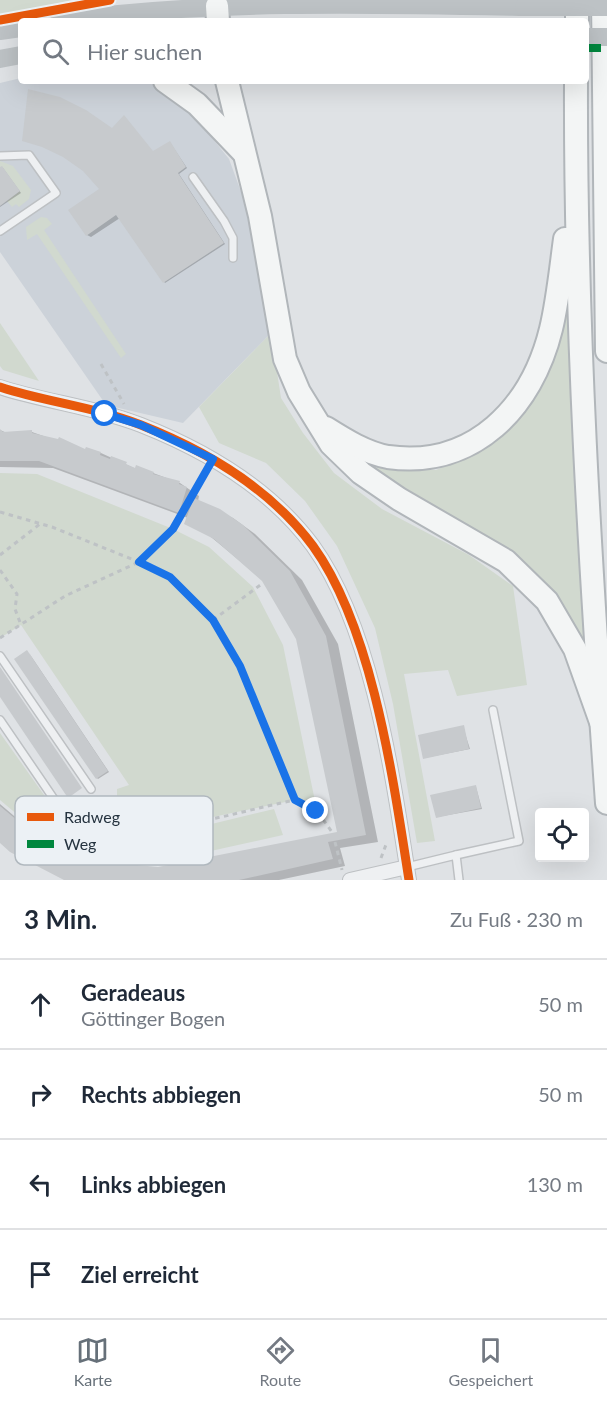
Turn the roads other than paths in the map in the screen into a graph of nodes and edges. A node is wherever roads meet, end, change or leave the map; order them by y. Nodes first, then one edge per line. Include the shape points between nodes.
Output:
1 (577, 0) edge
2 (603, 0) edge
3 (607, 8) edge
4 (217, 14) edge
5 (126, 18) edge
6 (577, 18) edge
7 (18, 28) edge
8 (0, 31) edge
9 (589, 37) edge
10 (607, 37) edge
11 (18, 56) edge
12 (0, 59) edge
13 (169, 84) edge
14 (228, 84) edge
15 (576, 84) edge
16 (243, 152) junction
17 (0, 156) edge
18 (576, 158) junction
19 (193, 177) dead end
20 (605, 216) edge
21 (0, 231) edge
22 (233, 258) dead end
23 (607, 351) edge
24 (0, 387) edge
25 (320, 424) junction
26 (0, 656) edge
27 (494, 710) dead end
28 (0, 720) edge
29 (601, 722) junction
30 (91, 789) dead end
31 (52, 796) edge
32 (607, 803) edge
33 (456, 855) junction
34 (348, 872) edge
35 (408, 873) edge
36 (459, 880) edge

1 - 6 highway
2 - 20 highway
3 - 4 main road, bridge via 332,4
4 - 5 main road
7 - 8 main road
9 - 10 main road, bridge
11 - 12 main road
13 - 16 highway via 197,104
14 - 16 highway
15 - 18 highway
16 - 25 highway via 260,216 285,359 299,392
17 - 21 lane via 29,155 56,193
18 - 25 highway via 551,330 521,399 493,430 460,450 434,457 388,457 355,446
18 - 29 highway via 578,318 590,586
19 - 22 lane via 233,238
20 - 23 highway
24 - 35 street via 134,423 210,465 231,468 258,488 314,547 338,588 368,673 390,767
25 - 29 highway via 340,454 361,473 506,561 547,601 575,649
26 - 30 lane
27 - 33 lane via 519,841
28 - 31 lane
29 - 32 highway
33 - 35 lane
33 - 36 lane
34 - 35 street

